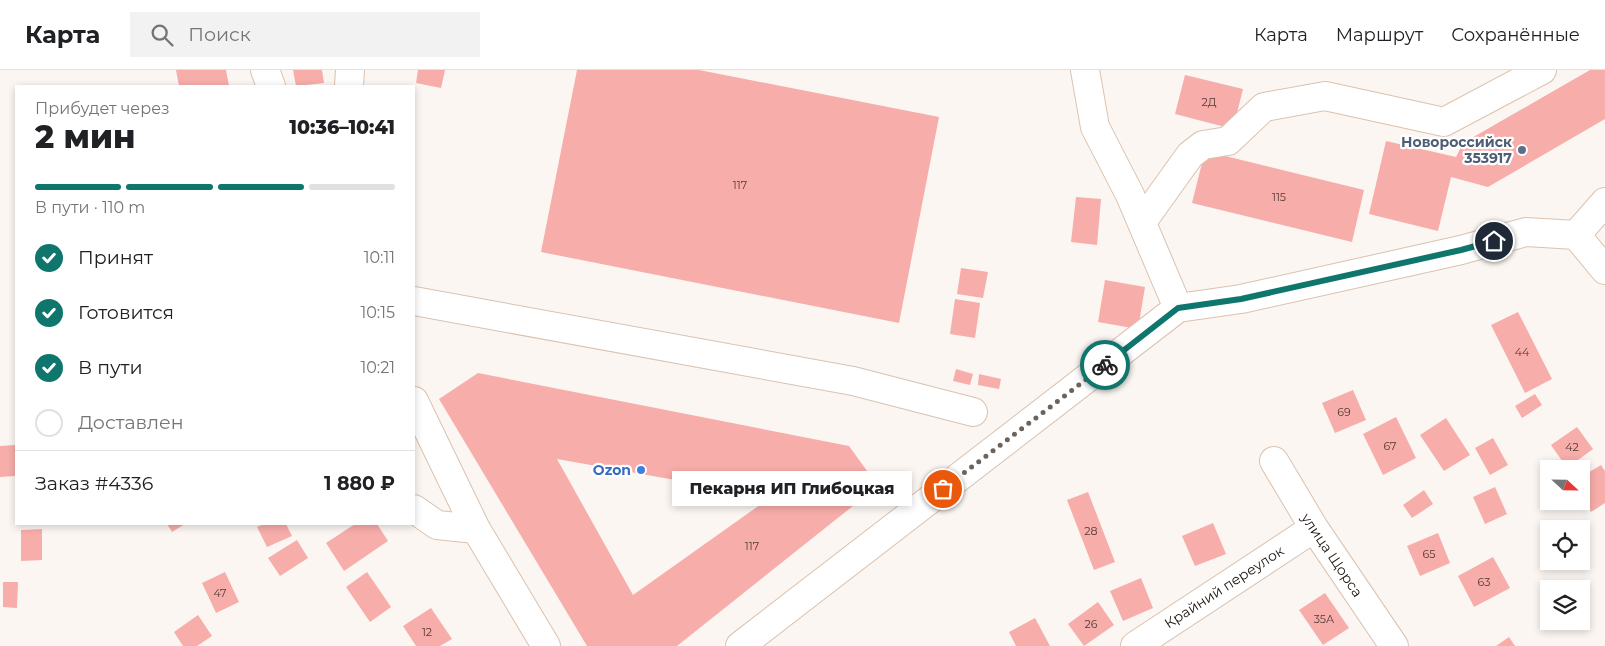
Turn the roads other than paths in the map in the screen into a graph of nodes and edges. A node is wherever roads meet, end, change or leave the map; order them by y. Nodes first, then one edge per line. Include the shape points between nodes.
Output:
1 (265, 70) edge
2 (350, 70) edge
3 (1085, 70) edge
4 (1542, 70) edge
5 (271, 85) edge
6 (348, 85) edge
7 (1605, 202) edge
8 (1142, 222) junction
9 (1576, 236) junction
10 (1605, 270) edge
11 (415, 301) edge
12 (1178, 308) junction
13 (415, 403) edge
14 (973, 412) dead end
15 (1274, 461) dead end
16 (415, 510) edge
17 (1314, 528) junction
18 (476, 529) junction
19 (544, 646) edge
20 (740, 646) edge
21 (1135, 646) edge
22 (1394, 646) edge

1 - 5 street
2 - 6 street
3 - 8 street via 1095,127
4 - 8 street via 1444,122 1325,96 1264,107 1228,141 1203,145 1190,155
7 - 9 street
8 - 12 street
9 - 10 street
9 - 12 street via 1526,232 1461,250 1241,299
11 - 14 street via 853,381
12 - 20 street
13 - 18 street
15 - 17 street, улица Щорса
16 - 18 street via 437,525
17 - 21 street, Крайний переулок
17 - 22 street, улица Щорса
18 - 19 street

